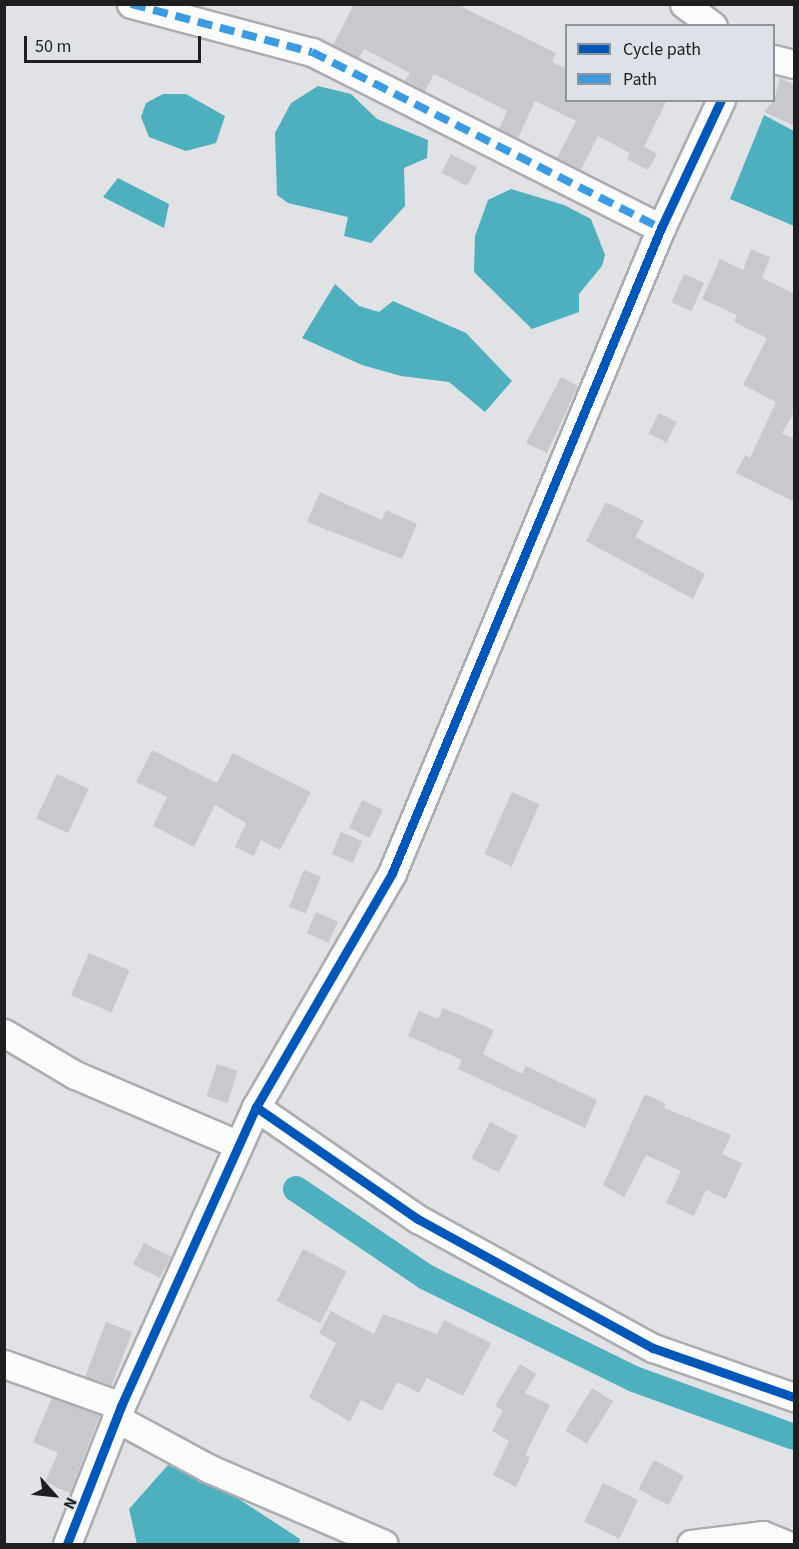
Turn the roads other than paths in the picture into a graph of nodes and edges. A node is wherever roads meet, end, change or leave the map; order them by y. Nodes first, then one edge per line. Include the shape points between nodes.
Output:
1 (131, 4) edge
2 (684, 4) edge
3 (710, 24) edge
4 (775, 59) edge
5 (795, 64) edge
6 (720, 102) edge
7 (661, 228) junction
8 (4, 1033) edge
9 (256, 1107) junction
10 (239, 1145) junction
11 (4, 1364) edge
12 (795, 1396) edge
13 (119, 1412) junction
14 (67, 1545) edge
15 (384, 1545) edge
16 (692, 1545) edge
17 (785, 1545) edge

1 - 7 street via 312,52
2 - 3 street
4 - 5 street
6 - 7 street
7 - 9 street via 392,873
8 - 10 street via 75,1075
9 - 10 street
9 - 12 street via 418,1219 653,1348
10 - 13 street
11 - 13 street
13 - 14 street
13 - 15 street via 210,1469
16 - 17 street via 763,1535

